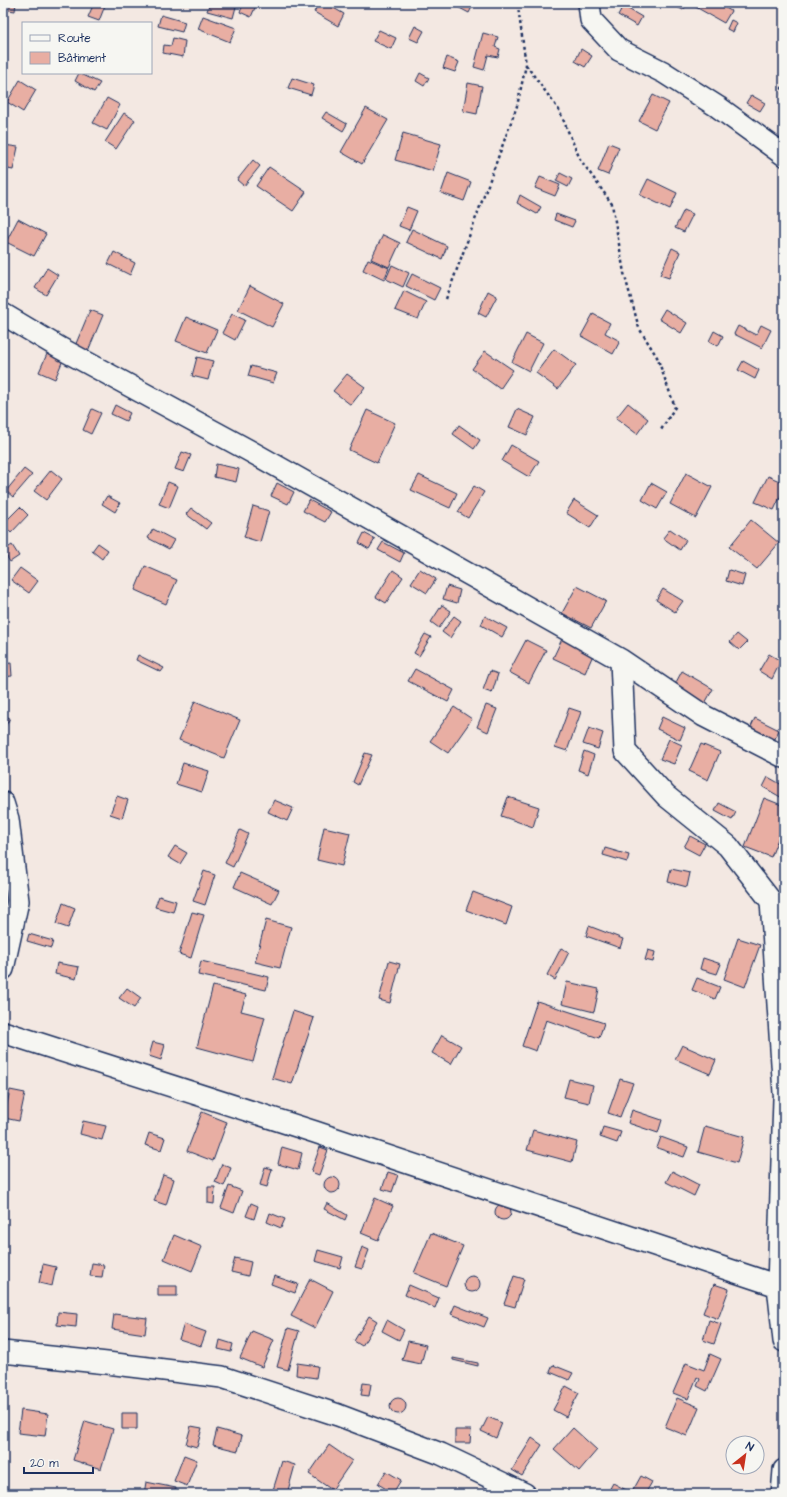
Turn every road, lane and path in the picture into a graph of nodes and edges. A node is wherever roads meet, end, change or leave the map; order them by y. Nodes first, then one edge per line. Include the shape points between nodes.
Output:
1 (519, 3) edge
2 (590, 3) edge
3 (526, 66) junction
4 (784, 81) edge
5 (784, 103) edge
6 (784, 155) edge
7 (446, 299) dead end
8 (3, 314) edge
9 (662, 430) dead end
10 (621, 660) junction
11 (784, 757) edge
12 (3, 803) edge
13 (3, 969) edge
14 (3, 1032) edge
15 (784, 1093) edge
16 (784, 1099) edge
17 (781, 1287) edge
18 (784, 1341) edge
19 (3, 1352) edge
20 (784, 1470) edge
21 (525, 1494) edge
22 (782, 1494) edge

1 - 3 path
2 - 6 street via 591,20 619,50 663,72 718,107
3 - 7 path via 517,106
3 - 9 path via 559,110 580,159 612,204 624,273 639,328 657,357 675,407
4 - 5 path
8 - 10 street
10 - 11 street via 704,716
10 - 15 street via 625,751 666,796 728,846 771,901
12 - 13 street via 8,819 18,902
14 - 17 street via 315,1132
16 - 17 street
17 - 18 street
19 - 21 street via 222,1377 338,1415 434,1452
20 - 22 street

